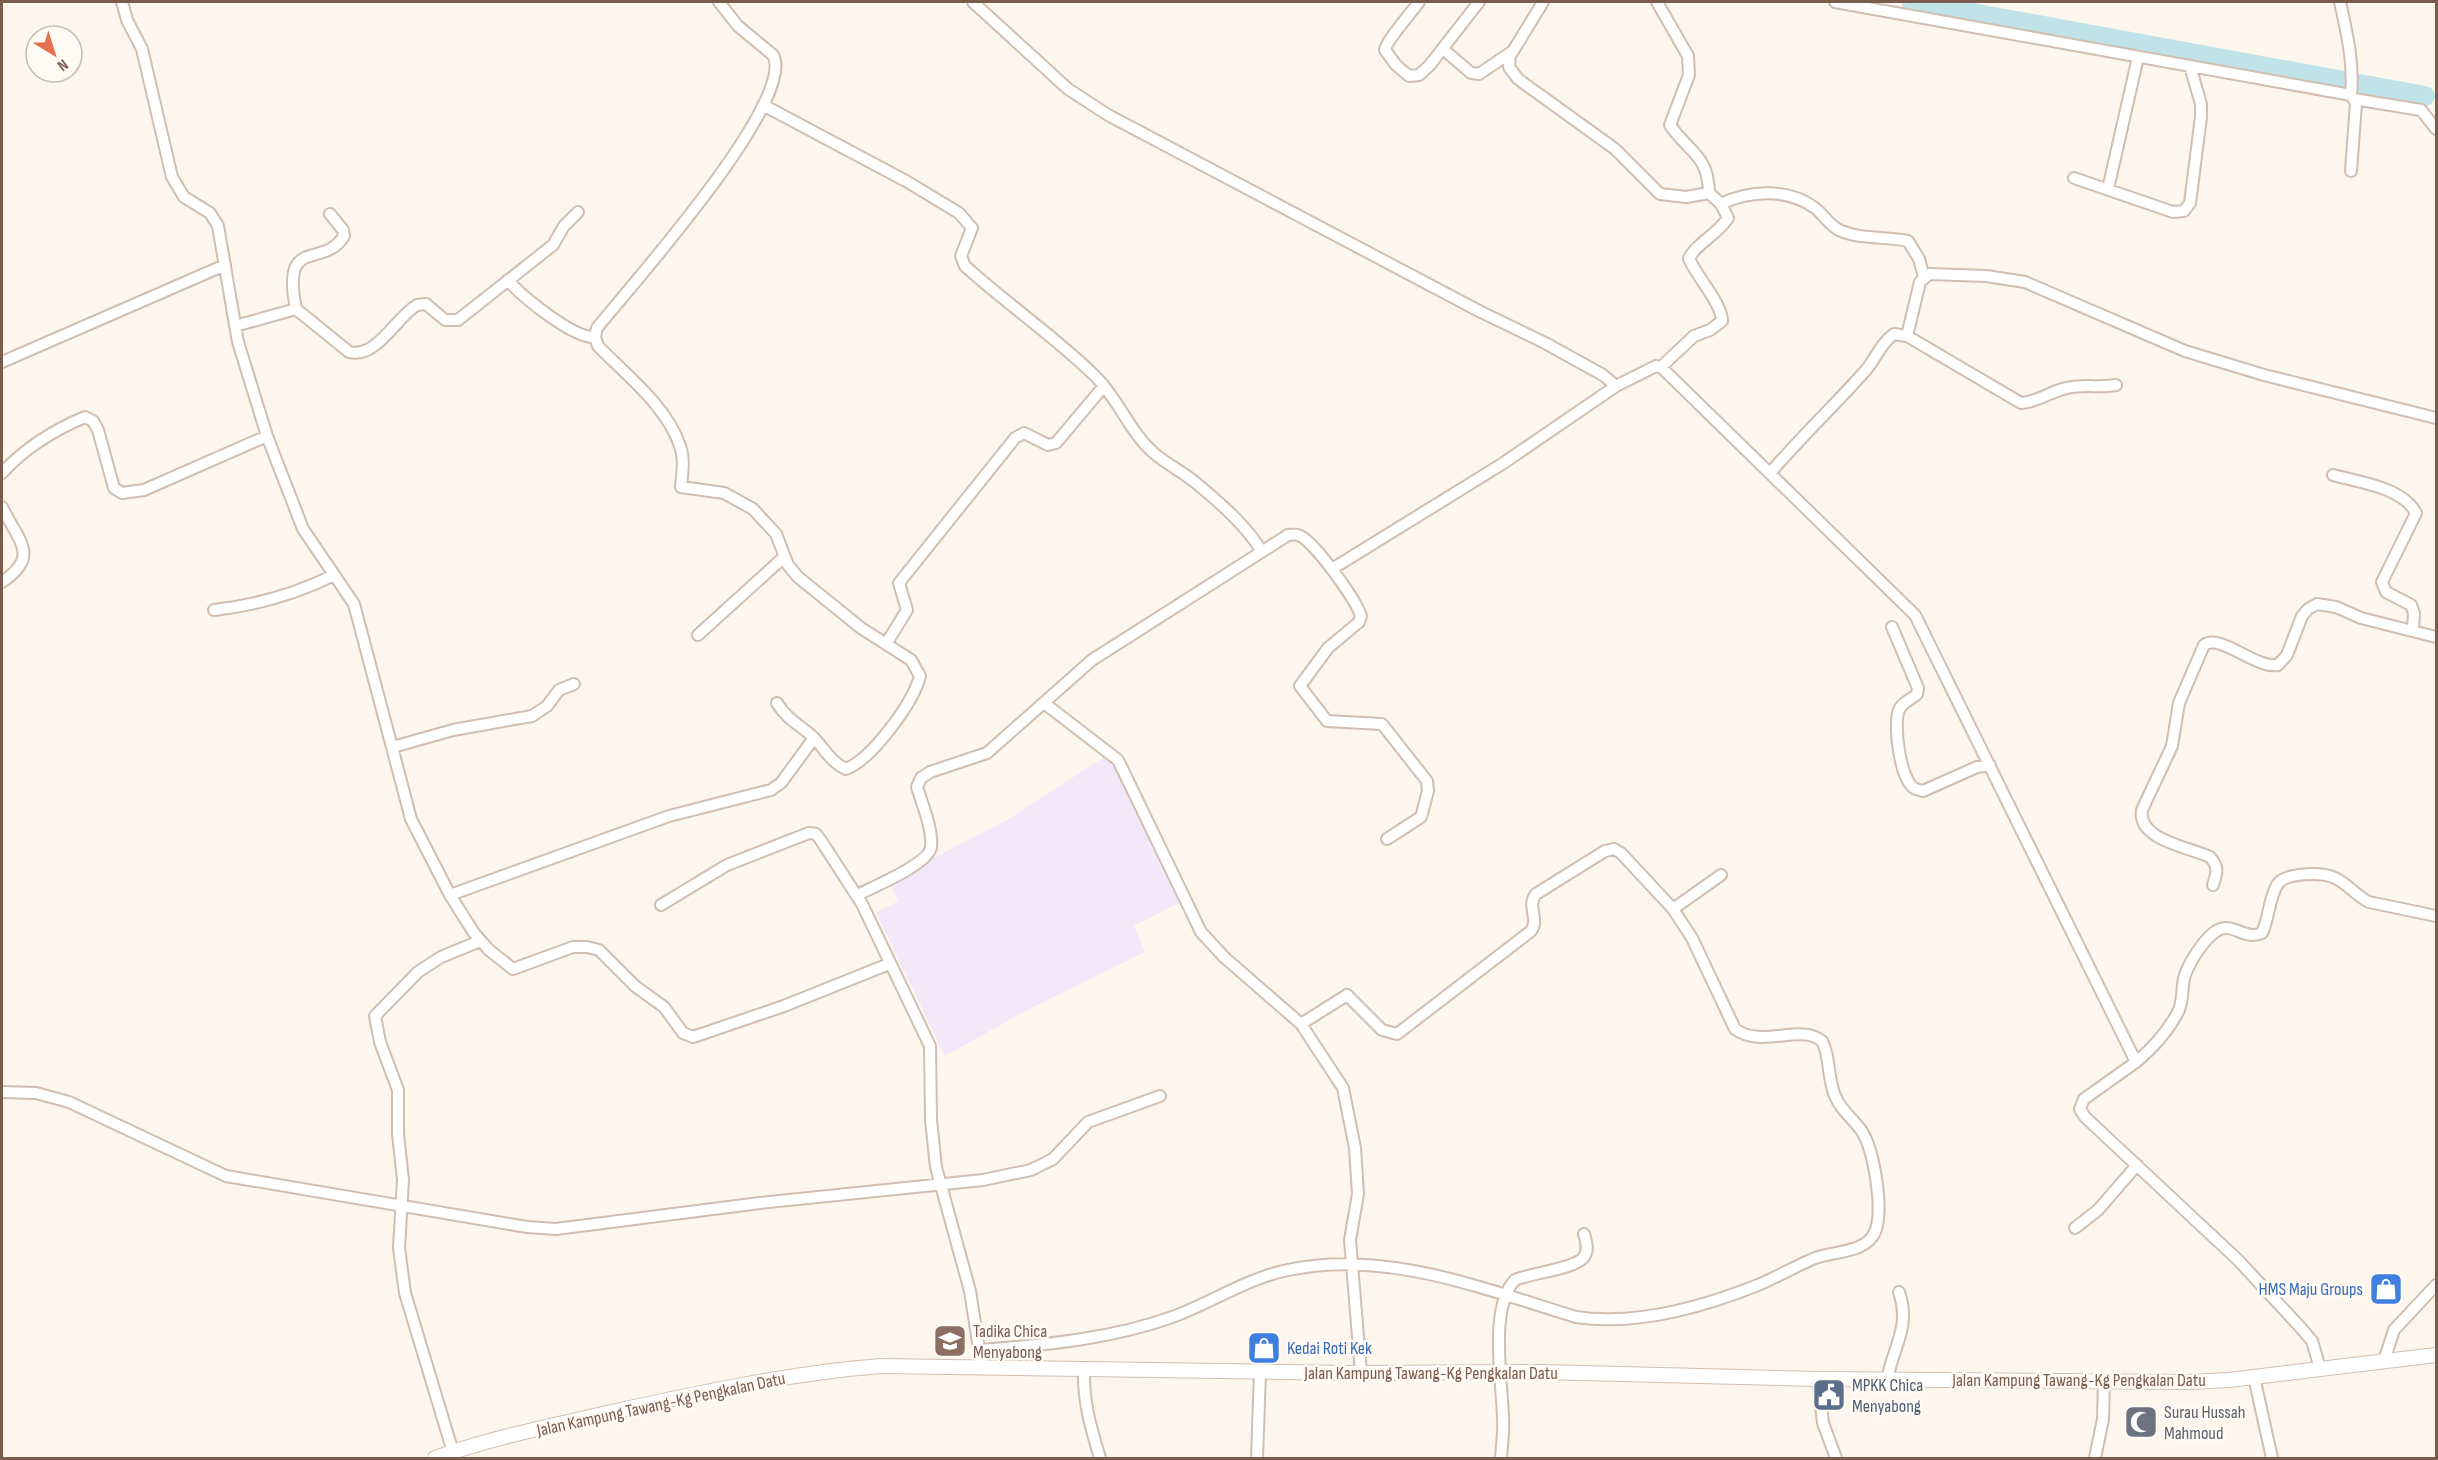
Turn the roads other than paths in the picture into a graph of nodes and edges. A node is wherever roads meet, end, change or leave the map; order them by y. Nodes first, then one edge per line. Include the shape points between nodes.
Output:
1 (122, 2) edge
2 (719, 2) edge
3 (973, 2) edge
4 (1419, 2) edge
5 (1479, 2) edge
6 (1543, 2) edge
7 (1657, 2) edge
8 (1835, 2) edge
9 (2340, 2) edge
10 (1443, 49) junction
11 (1513, 51) junction
12 (2138, 57) junction
13 (2190, 66) junction
14 (2352, 95) junction
15 (762, 105) junction
16 (2436, 129) edge
17 (2351, 171) dead end
18 (2074, 178) dead end
19 (2108, 189) junction
20 (1709, 193) junction
21 (1722, 204) junction
22 (578, 212) dead end
23 (330, 214) dead end
24 (225, 265) junction
25 (1923, 277) junction
26 (508, 280) junction
27 (296, 309) junction
28 (235, 326) junction
29 (1907, 336) junction
30 (595, 337) junction
31 (2, 362) edge
32 (1661, 367) junction
33 (2116, 385) dead end
34 (1104, 386) junction
35 (1616, 386) junction
36 (2436, 418) edge
37 (267, 436) junction
38 (1771, 472) junction
39 (2, 473) edge
40 (2332, 476) dead end
41 (2, 507) edge
42 (1262, 552) junction
43 (784, 557) junction
44 (1332, 569) junction
45 (334, 574) junction
46 (2, 582) edge
47 (214, 610) dead end
48 (1892, 627) dead end
49 (2413, 630) junction
50 (698, 635) dead end
51 (2436, 637) edge
52 (886, 644) junction
53 (574, 684) dead end
54 (777, 703) dead end
55 (1044, 703) junction
56 (814, 738) junction
57 (393, 747) junction
58 (1990, 765) junction
59 (1388, 839) dead end
60 (1721, 875) dead end
61 (2213, 885) dead end
62 (857, 895) junction
63 (450, 896) junction
64 (661, 905) dead end
65 (1673, 909) junction
66 (2436, 916) edge
67 (480, 941) junction
68 (889, 964) junction
69 (1301, 1024) junction
70 (2136, 1062) junction
71 (2, 1092) edge
72 (1160, 1096) dead end
73 (2137, 1165) junction
74 (941, 1185) junction
75 (402, 1204) junction
76 (2075, 1228) dead end
77 (1584, 1233) dead end
78 (1352, 1266) junction
79 (2436, 1286) edge
80 (1899, 1292) dead end
81 (1505, 1296) junction
82 (979, 1350) junction
83 (2436, 1355) edge
84 (2384, 1361) junction
85 (982, 1368) junction
86 (2320, 1368) junction
87 (1084, 1370) junction
88 (1501, 1371) junction
89 (1260, 1372) junction
90 (1361, 1373) junction
91 (2254, 1377) junction
92 (1818, 1379) junction
93 (1887, 1380) junction
94 (2104, 1382) junction
95 (453, 1452) junction
96 (435, 1458) edge
97 (1100, 1458) edge
98 (1257, 1458) edge
99 (1502, 1458) edge
100 (1836, 1458) edge
101 (2095, 1458) edge
102 (2272, 1458) edge

1 - 24 street via 142,49 172,177 183,197 210,213 218,226
2 - 15 street via 738,26 768,49 776,61
3 - 35 street via 1068,89 1108,115 1545,343
4 - 10 street via 1385,43 1385,50 1409,76 1419,75
5 - 10 street
6 - 11 street
7 - 20 street via 1688,57 1689,75 1670,125 1708,172
8 - 12 street
9 - 14 street via 2353,71
10 - 11 street via 1471,73 1479,74
11 - 20 street via 1509,68 1518,79 1615,149 1660,194 1686,197
12 - 13 street
12 - 19 street
13 - 14 street
13 - 19 street via 2201,117 2187,207 2173,212
14 - 16 street via 2421,110
14 - 17 street
15 - 30 street via 736,152 653,263 597,328
15 - 34 street via 874,162 959,213 972,228 961,256 965,266
18 - 19 street
20 - 21 street
21 - 25 street via 1740,195 1762,192 1803,200 1837,229 1862,237 1908,240 1919,259
21 - 32 street via 1728,218 1720,231 1692,251 1689,259 1722,309 1722,321 1694,336
22 - 26 street via 553,245
23 - 27 street via 344,236 333,247 297,263 293,278
24 - 28 street
24 - 31 street
25 - 29 street
25 - 36 street via 1986,276 2025,282 2185,351
26 - 27 street via 458,320 445,320 426,304 417,305 374,345 355,353
26 - 30 street via 537,308 581,335
27 - 28 street
28 - 37 street
29 - 33 street via 2021,403 2041,400 2068,388
29 - 38 street via 1894,334 1888,338 1866,370
30 - 43 street via 598,346 653,403 675,433 683,463 681,487 724,493 753,509 782,543
32 - 35 street
32 - 38 street
34 - 42 street via 1143,442 1168,465 1196,482 1251,534
34 - 52 street via 1056,443 1048,445 1024,433 1008,446 899,583 907,610
35 - 44 street via 1502,464
37 - 39 street via 144,490 122,493 114,488 98,430 84,417 30,448
37 - 45 street via 303,529
38 - 58 street via 1915,615
40 - 49 street via 2387,490 2416,513 2382,582 2386,591 2411,604
41 - 46 street via 25,556 22,566
42 - 44 street via 1288,535 1297,534
42 - 55 street via 1092,660
43 - 50 street
43 - 52 street via 798,577
44 - 59 street via 1362,615 1328,648 1300,686 1327,721 1382,724 1423,774 1428,791 1421,817
45 - 47 street via 292,594 252,606
45 - 57 street via 354,604
48 - 58 street via 1918,688 1917,694 1898,712 1899,751 1908,781 1914,789 1923,791
49 - 51 street
49 - 61 street via 2317,604 2302,616 2287,655 2278,665 2263,665 2217,642 2204,645 2179,703 2172,746 2140,818 2153,834 2210,857 2218,872
52 - 56 street via 911,660 920,676 912,699 855,765 846,769 837,765
53 - 57 street via 559,690 547,706 532,716 453,730
54 - 56 street via 794,725
55 - 62 street via 987,753 921,778 917,787 930,852 921,861
55 - 69 street via 1118,760 1201,932
56 - 63 street via 781,783 771,790 669,816
57 - 63 street via 411,819
58 - 70 street
60 - 65 street
62 - 64 street via 820,839 809,833 727,865
62 - 68 street
63 - 67 street
65 - 69 street via 1621,853 1614,849 1605,851 1536,894 1531,903 1531,931 1397,1034 1382,1030 1347,995
65 - 81 street via 1692,938 1735,1029 1756,1039 1810,1035 1822,1041 1836,1099 1869,1146 1878,1200 1876,1230 1856,1249 1829,1253 1744,1290 1637,1317 1576,1317
66 - 70 street via 2369,902 2335,878 2288,877 2275,890 2262,933 2254,937 2221,928 2209,937 2185,975 2177,1013 2160,1038
67 - 68 street via 513,969 573,947 599,950 635,986 664,1007 683,1033 693,1037
67 - 75 street via 417,972 375,1016 398,1090
68 - 74 street via 930,1046 931,1120
69 - 78 street via 1343,1088 1349,1109 1358,1194 1350,1233
70 - 73 street via 2084,1099 2080,1108
71 - 75 street via 36,1093 69,1102 226,1176
72 - 74 street via 1088,1122 1044,1165
73 - 76 street via 2098,1210
73 - 86 street via 2238,1260 2301,1328 2312,1341
74 - 75 street via 556,1229
74 - 82 street via 970,1291
75 - 95 street via 399,1248 405,1293
77 - 81 street via 1584,1258 1515,1280
78 - 81 street via 1420,1272
78 - 82 street via 1290,1269 1270,1274 1173,1316 1110,1334
78 - 90 street
79 - 84 street via 2394,1330
80 - 93 street via 1904,1324
81 - 88 street via 1500,1333
82 - 85 street
83 - 84 street, Jalan Kampung Tawang-Kg Pengkalan Datu
84 - 86 street, Jalan Kampung Tawang-Kg Pengkalan Datu
85 - 87 street, Jalan Kampung Tawang-Kg Pengkalan Datu
85 - 95 street, Jalan Kampung Tawang-Kg Pengkalan Datu via 881,1366 802,1375 715,1389
86 - 91 street, Jalan Kampung Tawang-Kg Pengkalan Datu
87 - 89 street, Jalan Kampung Tawang-Kg Pengkalan Datu
87 - 97 street via 1083,1395
88 - 90 street, Jalan Kampung Tawang-Kg Pengkalan Datu
88 - 92 street, Jalan Kampung Tawang-Kg Pengkalan Datu
88 - 99 street
89 - 90 street, Jalan Kampung Tawang-Kg Pengkalan Datu
89 - 98 street
91 - 94 street, Jalan Kampung Tawang-Kg Pengkalan Datu
91 - 102 street
92 - 93 street, Jalan Kampung Tawang-Kg Pengkalan Datu
92 - 100 street via 1823,1423
93 - 94 street, Jalan Kampung Tawang-Kg Pengkalan Datu
94 - 101 street via 2103,1419
95 - 96 street, Jalan Kampung Tawang-Kg Pengkalan Datu

